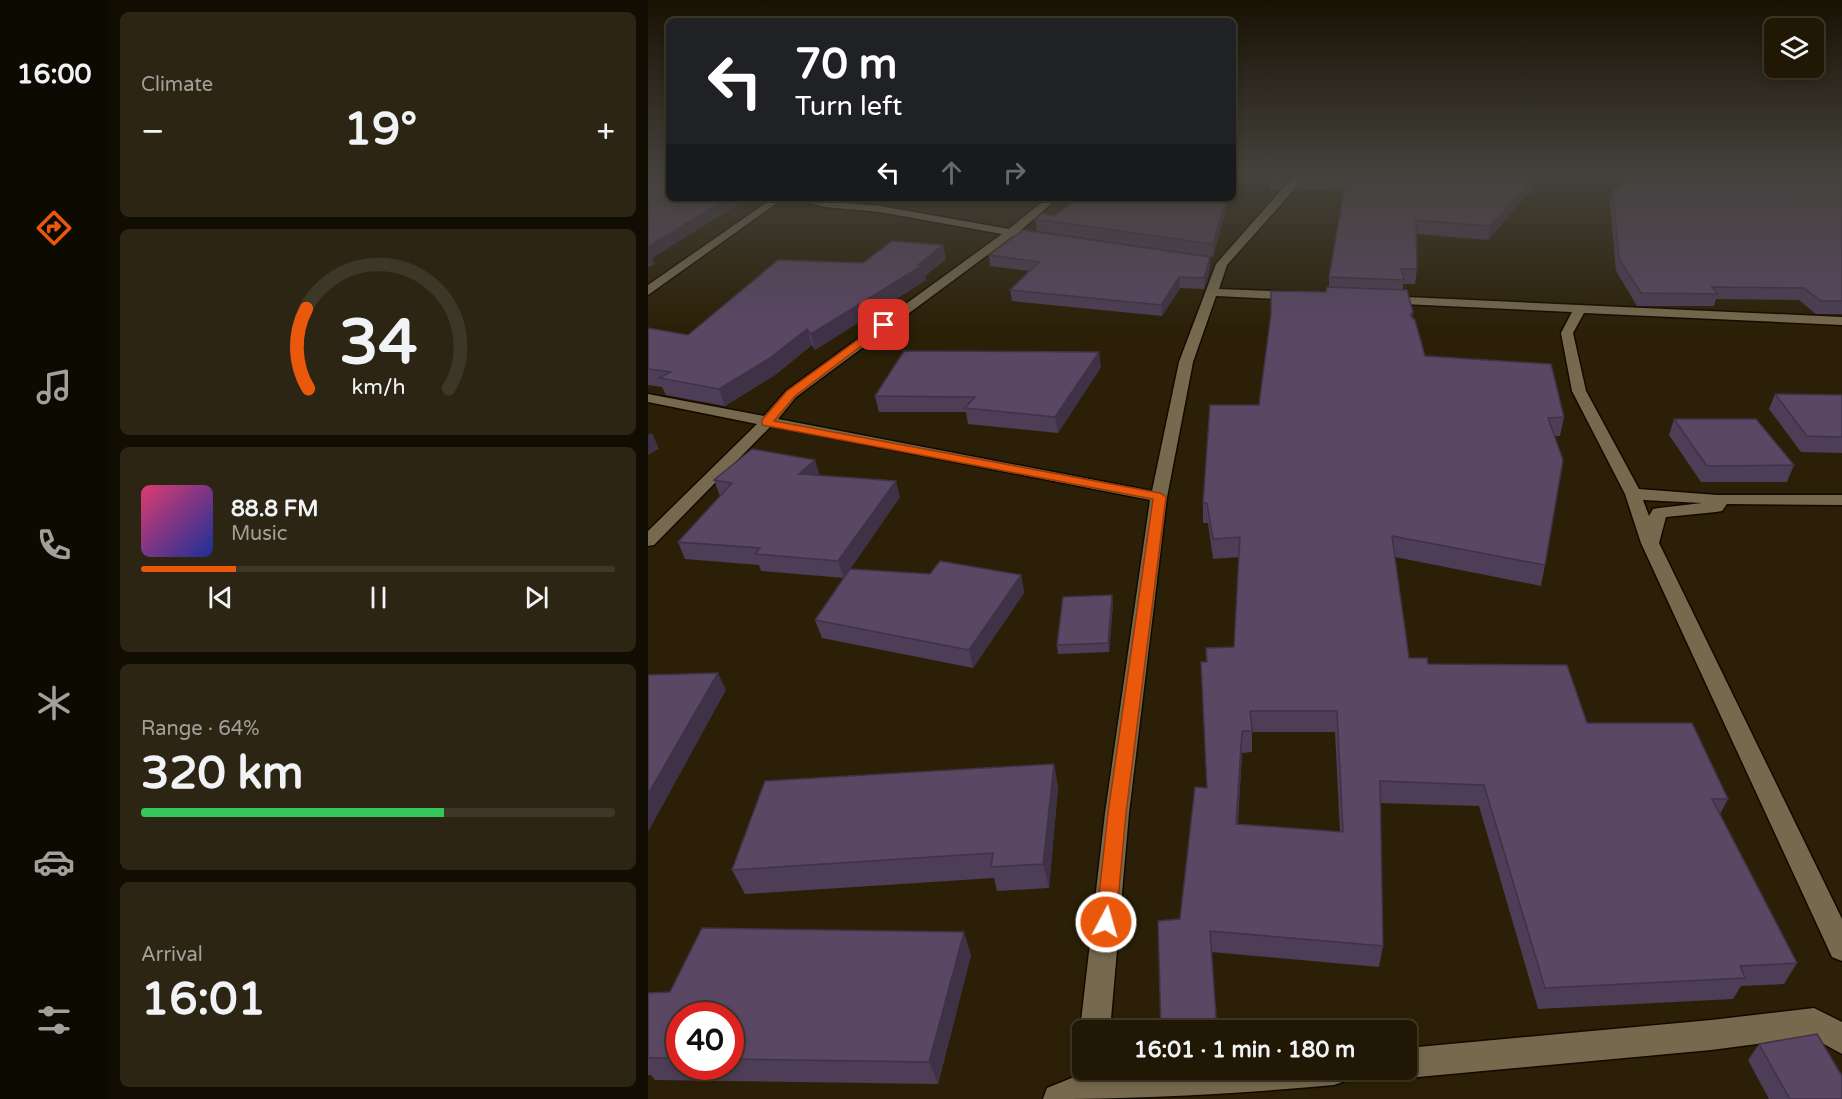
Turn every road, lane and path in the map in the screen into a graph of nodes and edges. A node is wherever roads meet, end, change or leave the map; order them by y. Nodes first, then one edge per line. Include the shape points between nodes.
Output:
1 (740, 225) edge
2 (971, 225) edge
3 (1020, 225) edge
4 (1253, 225) edge
5 (1011, 233) junction
6 (1035, 236) edge
7 (648, 291) edge
8 (1212, 292) junction
9 (1307, 296) edge
10 (1374, 299) edge
11 (1531, 306) junction
12 (1579, 310) junction
13 (1842, 321) edge
14 (1558, 326) junction
15 (648, 398) edge
16 (766, 423) junction
17 (1633, 494) junction
18 (1160, 497) junction
19 (1722, 499) junction
20 (1842, 500) edge
21 (648, 541) edge
22 (1650, 543) junction
23 (1842, 948) edge
24 (1096, 1020) edge
25 (1842, 1039) edge
26 (1417, 1062) edge
27 (1193, 1080) edge
28 (1089, 1085) edge
29 (1058, 1099) edge

1 - 7 street
2 - 5 street
3 - 5 street
4 - 8 street via 1217,264
5 - 6 street
5 - 16 street via 791,394
8 - 9 street
8 - 18 street via 1186,362
10 - 11 street
11 - 12 street
11 - 14 street
12 - 13 street
12 - 14 street
14 - 17 street via 1579,392
15 - 16 street
16 - 18 street
16 - 21 street
17 - 19 street
17 - 22 street
18 - 24 street via 1117,813
19 - 20 street
19 - 22 street via 1716,507 1659,513
22 - 23 street
25 - 26 street via 1814,1022
27 - 28 street
28 - 29 street

